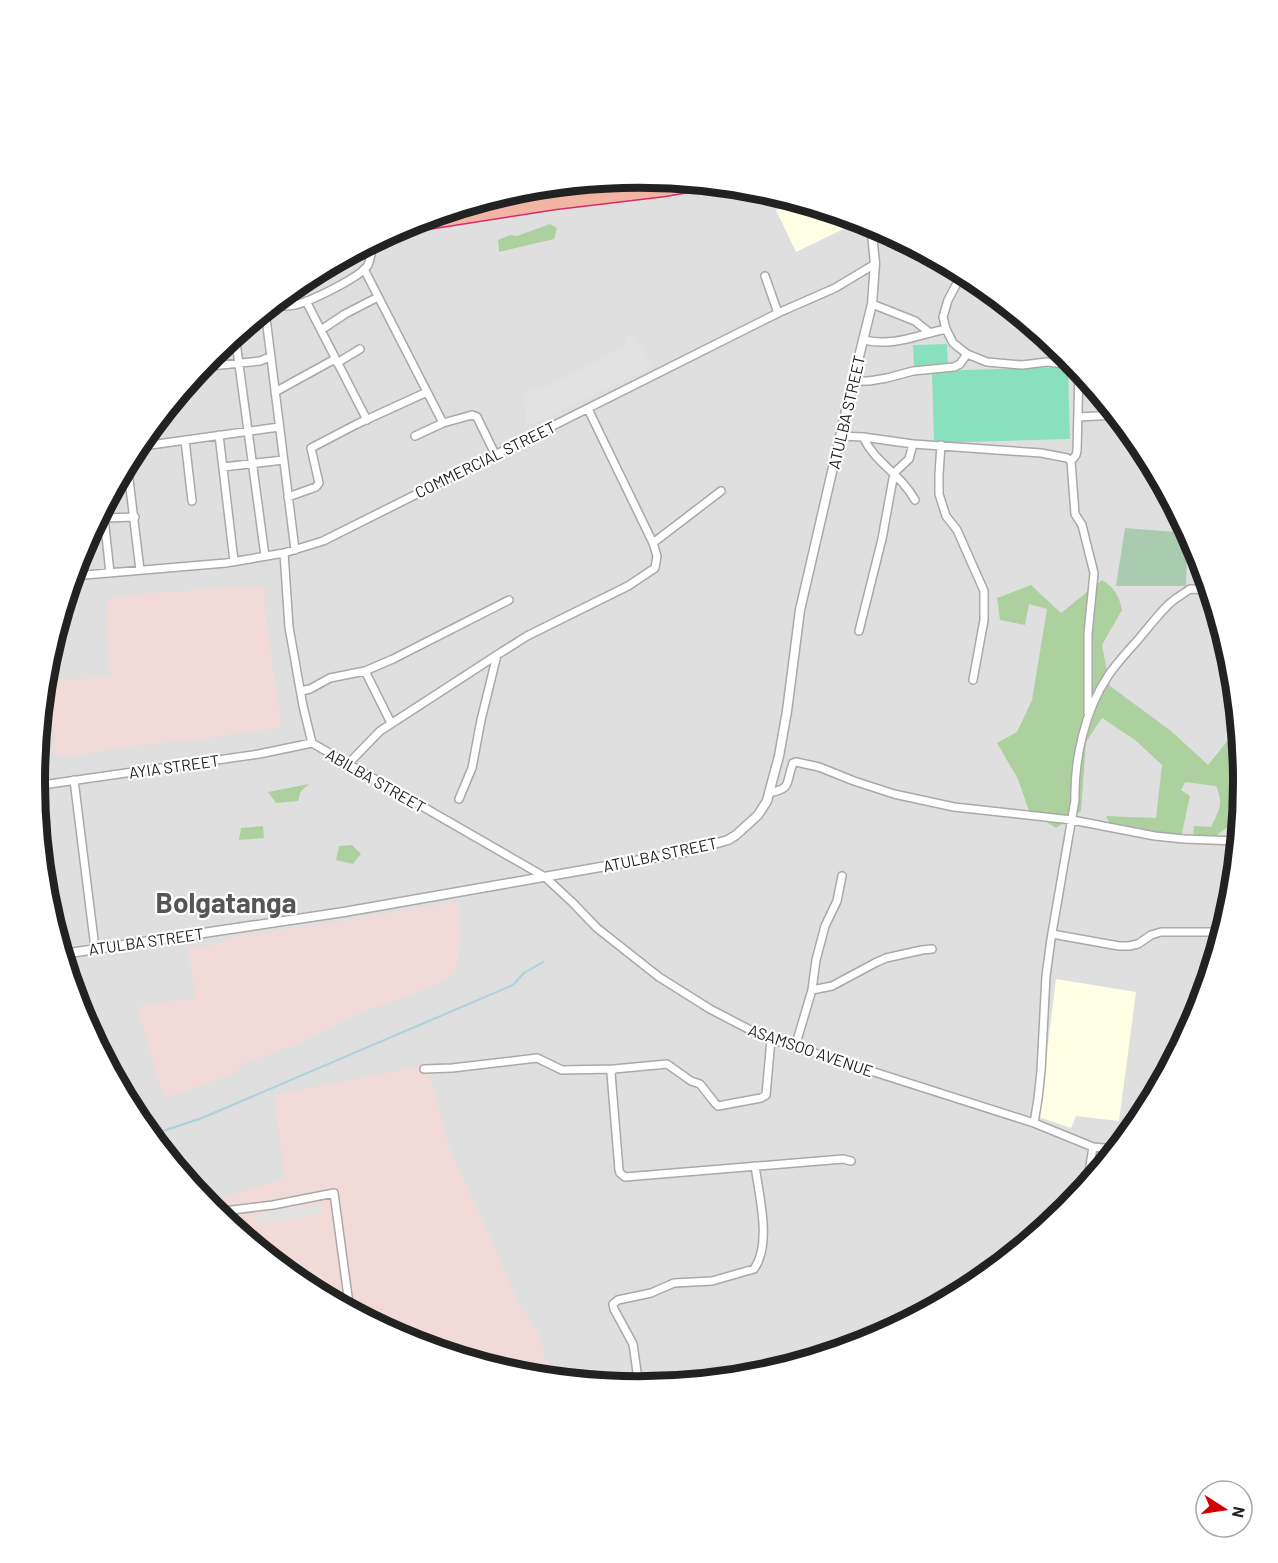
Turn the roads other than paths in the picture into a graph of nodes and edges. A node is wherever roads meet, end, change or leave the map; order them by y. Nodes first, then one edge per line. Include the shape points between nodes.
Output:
1 (670, 189) edge
2 (446, 220) edge
3 (872, 236) edge
4 (372, 251) edge
5 (874, 264) junction
6 (364, 269) junction
7 (765, 276) dead end
8 (958, 281) edge
9 (378, 297) junction
10 (306, 301) junction
11 (872, 304) junction
12 (284, 305) edge
13 (778, 313) junction
14 (265, 320) edge
15 (946, 329) junction
16 (321, 330) junction
17 (930, 333) junction
18 (864, 340) junction
19 (236, 345) edge
20 (360, 349) dead end
21 (967, 354) junction
22 (270, 357) junction
23 (336, 361) junction
24 (238, 363) junction
25 (1061, 364) edge
26 (214, 366) edge
27 (853, 381) junction
28 (1079, 382) edge
29 (275, 392) junction
30 (427, 392) junction
31 (588, 409) junction
32 (1106, 416) edge
33 (1078, 417) junction
34 (367, 420) junction
35 (443, 423) junction
36 (279, 427) junction
37 (248, 431) junction
38 (219, 435) junction
39 (415, 436) dead end
40 (840, 436) junction
41 (863, 437) junction
42 (185, 440) junction
43 (913, 444) junction
44 (149, 445) edge
45 (941, 445) junction
46 (495, 454) junction
47 (283, 460) junction
48 (1071, 461) junction
49 (252, 463) junction
50 (223, 467) junction
51 (894, 472) junction
52 (129, 477) edge
53 (721, 491) dead end
54 (288, 497) junction
55 (915, 500) dead end
56 (192, 501) dead end
57 (107, 518) edge
58 (135, 518) junction
59 (105, 521) edge
60 (653, 543) junction
61 (295, 550) junction
62 (284, 553) junction
63 (265, 556) junction
64 (234, 561) junction
65 (140, 570) junction
66 (110, 573) junction
67 (83, 575) edge
68 (1200, 590) edge
69 (509, 600) dead end
70 (859, 631) dead end
71 (497, 655) junction
72 (365, 671) junction
73 (973, 680) dead end
74 (301, 691) junction
75 (1088, 717) junction
76 (391, 723) junction
77 (312, 743) junction
78 (348, 764) junction
79 (74, 780) junction
80 (45, 784) edge
81 (769, 793) junction
82 (459, 799) dead end
83 (1072, 820) junction
84 (1230, 841) edge
85 (842, 876) dead end
86 (545, 877) junction
87 (1214, 932) edge
88 (1052, 934) junction
89 (95, 948) junction
90 (932, 949) dead end
91 (71, 953) edge
92 (812, 990) junction
93 (771, 1040) junction
94 (795, 1047) junction
95 (424, 1069) dead end
96 (614, 1069) junction
97 (1034, 1123) junction
98 (1093, 1147) junction
99 (1106, 1148) edge
100 (852, 1161) dead end
101 (755, 1167) junction
102 (1089, 1169) edge
103 (228, 1211) edge
104 (348, 1299) edge
105 (638, 1376) edge

1 - 2 highway
3 - 5 street, ATULBA STREET
4 - 6 street
5 - 11 street, ATULBA STREET
5 - 13 street, COMMERCIAL STREET via 835,288
6 - 9 street
6 - 10 street
7 - 13 street
8 - 15 street via 943,316
9 - 16 street
9 - 30 street
10 - 12 street
10 - 16 street
11 - 17 street via 915,321
11 - 18 street, ATULBA STREET
13 - 31 street, COMMERCIAL STREET
14 - 22 street
15 - 17 street
15 - 21 street via 953,343
16 - 23 street
17 - 18 street via 894,342
18 - 27 street, ATULBA STREET
19 - 24 street
20 - 23 street
21 - 25 street via 987,362
21 - 27 street via 954,367
22 - 24 street
22 - 29 street
23 - 29 street
23 - 34 street
24 - 26 street
24 - 37 street
27 - 40 street, ATULBA STREET
28 - 33 street
29 - 36 street
30 - 34 street
30 - 35 street
31 - 46 street, COMMERCIAL STREET
31 - 60 street
32 - 33 street
33 - 48 street via 1077,451
34 - 54 street via 311,448 319,483
35 - 39 street
35 - 46 street via 477,417
36 - 37 street
36 - 47 street
37 - 38 street
37 - 49 street
38 - 42 street
38 - 50 street
40 - 41 street
40 - 81 street, ATULBA STREET via 800,610 787,711
41 - 43 street
41 - 51 street via 877,459
42 - 44 street
42 - 56 street
43 - 45 street
43 - 51 street via 909,459
45 - 48 street via 1041,453
45 - 73 street via 939,494 984,591 984,620
46 - 61 street, COMMERCIAL STREET via 344,532
47 - 49 street
47 - 54 street
48 - 75 street via 1075,514 1082,525 1094,573 1088,634
49 - 50 street
49 - 63 street
50 - 64 street
51 - 55 street
51 - 70 street
52 - 58 street
53 - 60 street
54 - 61 street
57 - 58 street
58 - 65 street
59 - 66 street
60 - 71 street via 655,568
61 - 62 street, COMMERCIAL STREET
62 - 63 street, COMMERCIAL STREET
62 - 74 street, ABILBA STREET via 289,627
63 - 64 street, COMMERCIAL STREET
64 - 65 street, COMMERCIAL STREET
65 - 66 street, COMMERCIAL STREET
66 - 67 street, COMMERCIAL STREET
68 - 75 street via 1190,589 1158,616 1109,674
69 - 72 street
71 - 76 street
71 - 82 street via 472,768
72 - 74 street via 330,678
72 - 76 street
74 - 77 street, ABILBA STREET
75 - 83 street via 1074,780
76 - 78 street
77 - 78 street, ABILBA STREET
77 - 79 street, AYIA STREET
78 - 86 street, ABILBA STREET
79 - 80 street, AYIA STREET
79 - 89 street
81 - 83 street via 787,786 796,762 894,794 954,807
81 - 86 street, ATULBA STREET via 753,821 728,840 686,852
83 - 84 street via 1174,838
83 - 88 street
85 - 92 street via 837,901 822,937
86 - 89 street, ATULBA STREET
86 - 93 street, ASAMSOO AVENUE via 597,928 659,977
87 - 88 street via 1161,932 1129,946
88 - 97 street
89 - 91 street, ATULBA STREET
90 - 92 street via 886,958 832,986
92 - 94 street
93 - 94 street, ASAMSOO AVENUE
93 - 96 street via 764,1097 718,1106 700,1084 669,1064
94 - 97 street, ASAMSOO AVENUE
95 - 96 street via 537,1058 562,1070
96 - 101 street via 618,1170 622,1175
97 - 98 street, ASAMSOO AVENUE
98 - 99 street, ASAMSOO AVENUE
98 - 102 street
100 - 101 street
101 - 105 street via 764,1234 754,1269 712,1281 674,1283 614,1302 633,1344
103 - 104 street via 334,1192

